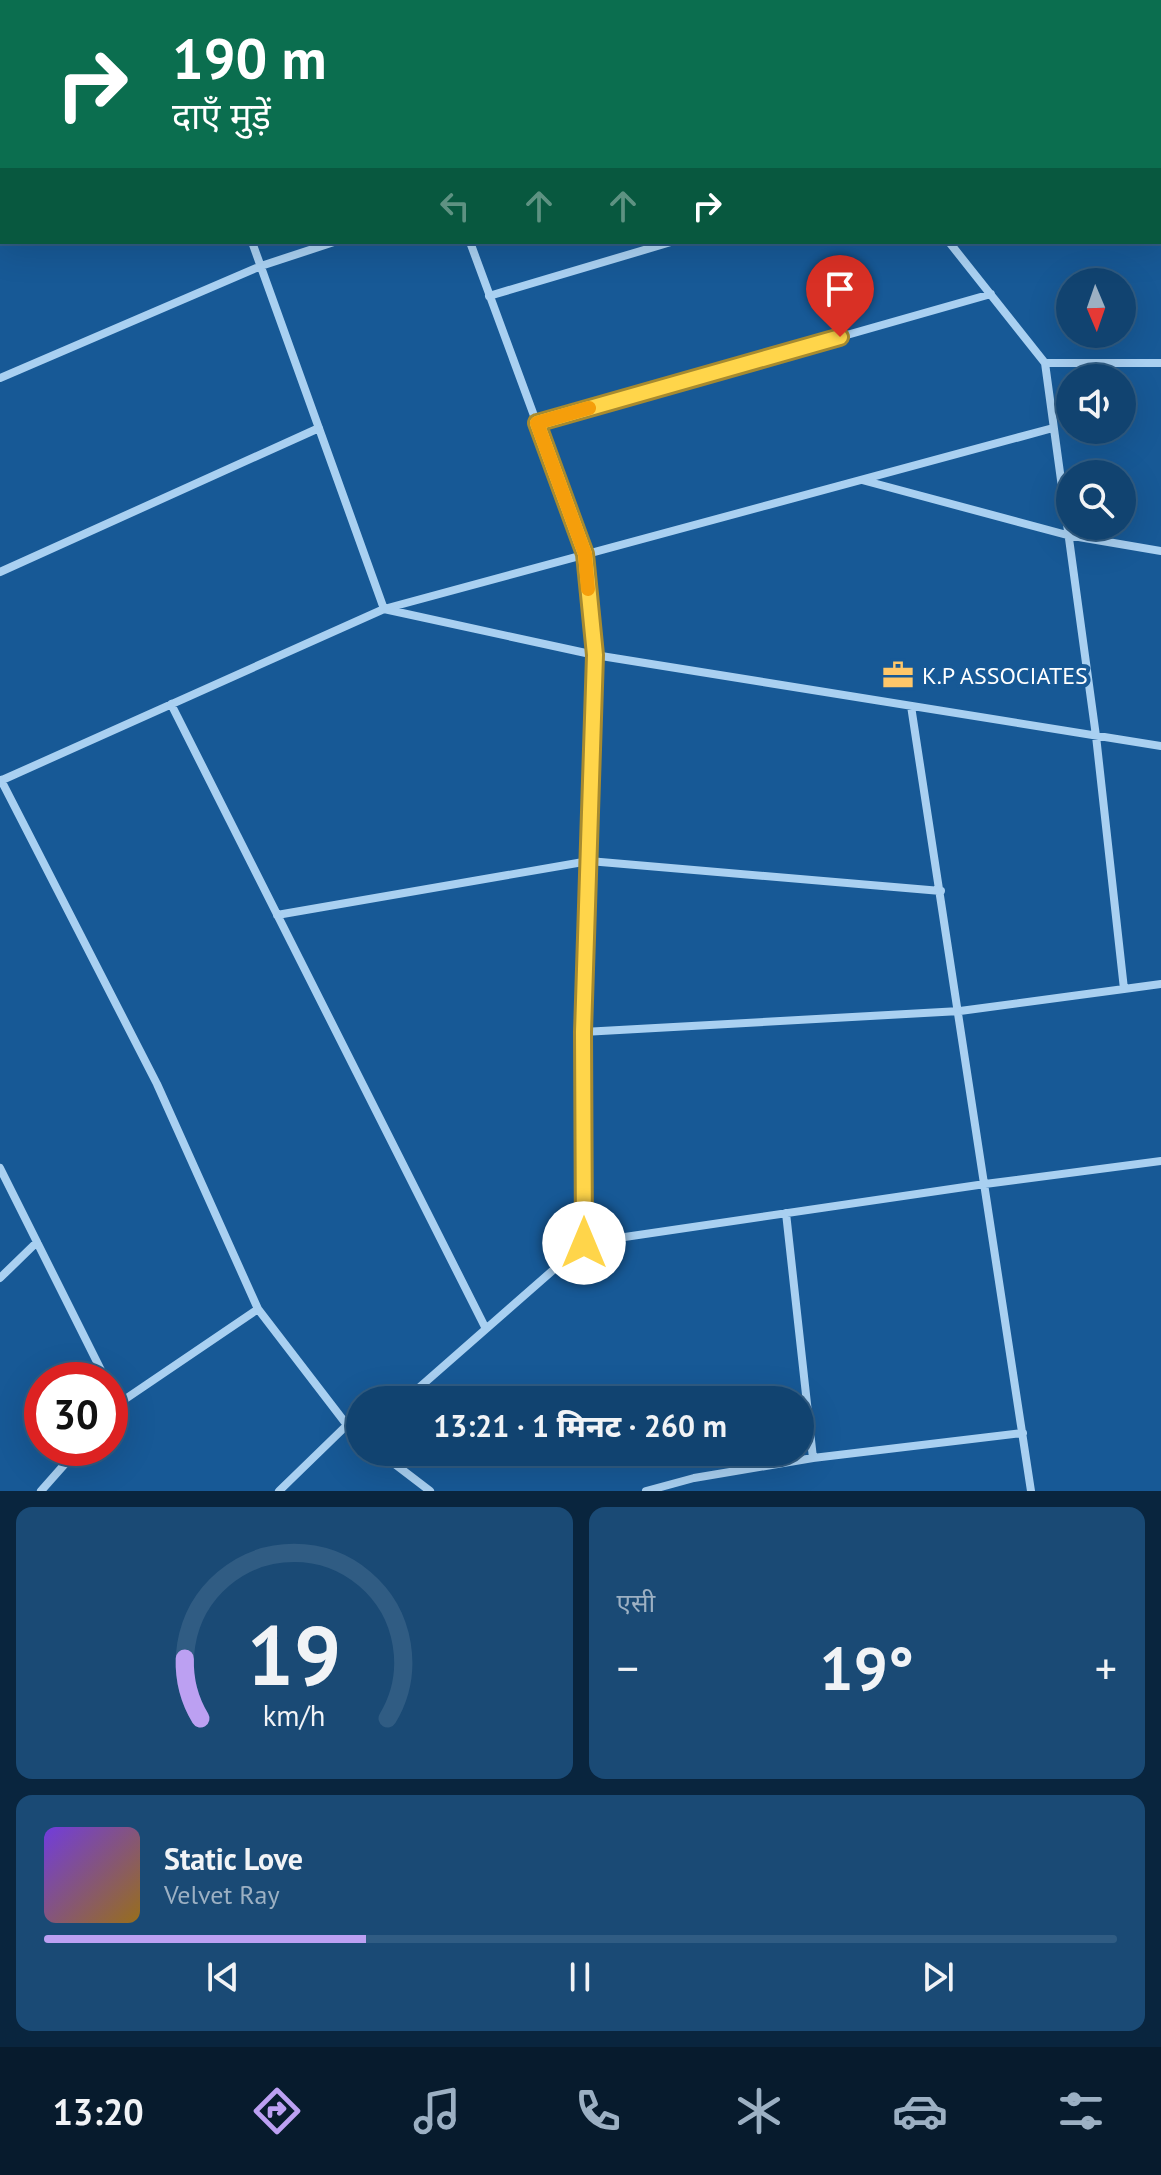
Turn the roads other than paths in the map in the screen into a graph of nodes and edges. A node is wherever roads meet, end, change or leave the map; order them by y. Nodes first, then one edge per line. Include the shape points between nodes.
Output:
1 (253, 244) edge
2 (328, 244) edge
3 (471, 244) edge
4 (657, 244) edge
5 (951, 244) edge
6 (637, 247) edge
7 (261, 266) junction
8 (991, 294) junction
9 (489, 296) junction
10 (1045, 363) junction
11 (1161, 363) edge
12 (0, 378) edge
13 (537, 423) junction
14 (319, 428) junction
15 (1053, 428) junction
16 (1057, 460) edge
17 (861, 480) junction
18 (1056, 532) edge
19 (1068, 540) edge
20 (1096, 540) edge
21 (1161, 551) edge
22 (585, 554) junction
23 (0, 572) edge
24 (384, 609) junction
25 (595, 655) junction
26 (171, 704) junction
27 (911, 706) junction
28 (1096, 736) junction
29 (1161, 746) edge
30 (0, 780) edge
31 (589, 861) junction
32 (941, 891) junction
33 (277, 915) junction
34 (1161, 984) edge
35 (1124, 989) junction
36 (960, 1011) junction
37 (583, 1032) junction
38 (1161, 1161) edge
39 (0, 1168) edge
40 (985, 1184) junction
41 (11, 1191) junction
42 (0, 1193) edge
43 (786, 1213) junction
44 (37, 1242) junction
45 (584, 1243) junction
46 (0, 1278) edge
47 (258, 1309) junction
48 (485, 1327) junction
49 (97, 1362) edge
50 (420, 1386) edge
51 (805, 1386) edge
52 (128, 1397) edge
53 (346, 1424) edge
54 (346, 1426) edge
55 (1023, 1433) junction
56 (814, 1458) edge
57 (63, 1466) edge
58 (397, 1466) edge
59 (765, 1466) edge
60 (41, 1491) edge
61 (279, 1491) edge
62 (430, 1491) edge
63 (646, 1491) edge
64 (1031, 1491) edge

1 - 7 street
2 - 7 street
3 - 9 street
4 - 6 street
5 - 8 street
6 - 9 street
7 - 12 street
7 - 14 street
8 - 10 street
8 - 13 street
9 - 13 street
10 - 11 street
10 - 15 street
13 - 22 street
14 - 23 street
14 - 24 street
15 - 16 street
15 - 17 street
17 - 18 street
17 - 22 street
19 - 28 street
20 - 21 street
22 - 24 street
22 - 25 street
24 - 25 street
24 - 26 street
25 - 27 street
25 - 31 street
26 - 30 street
26 - 33 street
27 - 28 street
27 - 32 street
28 - 29 street
28 - 35 street
30 - 47 street via 157,1084
31 - 32 street
31 - 33 street
31 - 37 street
32 - 36 street
33 - 48 street
34 - 35 street
35 - 36 street
36 - 37 street
36 - 40 street
37 - 45 street
38 - 40 street
39 - 41 street
40 - 43 street
40 - 55 street
41 - 42 street
41 - 44 street
43 - 45 street
43 - 51 street
44 - 46 street
44 - 49 street
45 - 48 street
47 - 52 street
47 - 53 street
48 - 50 street
54 - 61 street
55 - 56 street
55 - 64 street
57 - 60 street
58 - 62 street
59 - 63 street

